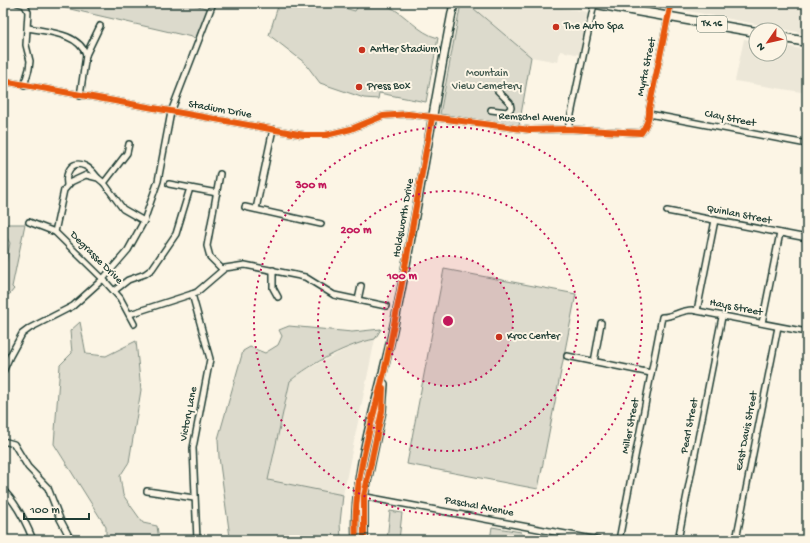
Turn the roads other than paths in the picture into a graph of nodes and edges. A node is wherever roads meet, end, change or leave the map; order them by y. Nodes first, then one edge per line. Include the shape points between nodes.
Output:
1 (18, 3) edge
2 (213, 3) edge
3 (454, 3) edge
4 (591, 3) edge
5 (671, 3) edge
6 (594, 4) edge
7 (608, 4) edge
8 (668, 16) junction
9 (100, 26) dead end
10 (28, 28) junction
11 (748, 31) edge
12 (788, 38) edge
13 (807, 42) edge
14 (86, 55) junction
15 (3, 81) edge
16 (24, 86) junction
17 (498, 91) dead end
18 (80, 96) junction
19 (491, 110) dead end
20 (171, 112) junction
21 (649, 114) junction
22 (432, 118) junction
23 (568, 129) junction
24 (273, 130) junction
25 (641, 133) joint
26 (129, 144) dead end
27 (807, 144) edge
28 (220, 174) dead end
29 (98, 178) junction
30 (104, 183) junction
31 (169, 184) dead end
32 (67, 185) junction
33 (190, 188) junction
34 (217, 193) junction
35 (245, 207) dead end
36 (256, 210) junction
37 (668, 211) dead end
38 (715, 220) junction
39 (144, 221) junction
40 (29, 222) dead end
41 (320, 224) dead end
42 (55, 232) junction
43 (780, 233) junction
44 (807, 238) edge
45 (222, 269) junction
46 (273, 270) junction
47 (103, 279) junction
48 (360, 286) dead end
49 (114, 291) junction
50 (192, 294) junction
51 (278, 297) dead end
52 (358, 300) junction
53 (386, 306) dead end
54 (697, 311) junction
55 (130, 314) junction
56 (662, 317) joint
57 (722, 317) junction
58 (601, 323) dead end
59 (762, 323) junction
60 (134, 324) dead end
61 (778, 327) junction
62 (807, 332) edge
63 (567, 356) dead end
64 (594, 362) junction
65 (385, 369) junction
66 (3, 372) edge
67 (651, 373) junction
68 (3, 441) edge
69 (147, 491) dead end
70 (3, 493) edge
71 (356, 495) junction
72 (364, 496) junction
73 (194, 498) junction
74 (33, 540) edge
75 (71, 540) edge
76 (197, 540) edge
77 (356, 540) edge
78 (364, 540) edge
79 (598, 540) edge
80 (619, 540) edge
81 (678, 540) edge
82 (736, 540) edge

1 - 10 street via 28,8
2 - 20 street
3 - 22 main road, Holdsworth Drive
4 - 6 main road, TX 16
5 - 8 street, Myrta Street
6 - 7 main road, TX 16
6 - 23 street
7 - 8 main road, TX 16
8 - 11 main road, TX 16
8 - 21 street, Myrta Street
9 - 14 street
10 - 14 street via 58,34 76,41
10 - 16 street via 26,45 29,69
12 - 13 main road
14 - 18 street
15 - 16 street, Stadium Drive
16 - 18 street, Stadium Drive
17 - 19 street via 510,103 511,108 507,112
18 - 20 street, Stadium Drive
20 - 24 street, Stadium Drive
20 - 39 street via 158,181
21 - 25 street, Myrta Street
21 - 27 street, Clay Street
22 - 23 street, Remschel Avenue via 530,130
22 - 24 street, Stadium Drive via 408,114 383,116 326,135 304,135
22 - 65 main road, Holdsworth Drive
23 - 25 street, Remschel Avenue
24 - 36 street
26 - 30 street via 127,153
28 - 34 street
29 - 30 street
29 - 32 street via 78,177
29 - 32 street via 85,165 78,164 67,172
30 - 39 street via 123,209
31 - 33 street
32 - 42 street via 62,195
33 - 34 street
33 - 49 street via 176,234 152,269 128,280
34 - 45 street via 207,246 210,256
35 - 36 street
36 - 41 street
37 - 38 street, Quinlan Street
38 - 43 street, Quinlan Street
38 - 54 street
39 - 47 street via 128,250
40 - 42 street, Degrasse Drive
42 - 47 street, Degrasse Drive
43 - 44 street, Quinlan Street
43 - 59 street
45 - 46 street via 236,265
45 - 50 street
46 - 51 street via 273,288
46 - 52 street via 305,277 334,295
47 - 49 street, Degrasse Drive
47 - 66 street via 69,309 22,334
48 - 52 street
49 - 55 street, Degrasse Drive
50 - 55 street
50 - 73 street, Victory Lane via 210,359 193,448
52 - 53 street
54 - 56 street, Hays Street via 685,310 673,316
54 - 57 street, Hays Street
55 - 60 street, Degrasse Drive
56 - 67 street, Miller Street
57 - 59 street, Hays Street
57 - 81 street, Pearl Street
58 - 64 street
59 - 61 street, Hays Street
61 - 62 street, Hays Street
61 - 82 street, East Davis Street
63 - 64 street
64 - 67 street
65 - 71 main road, Holdsworth Drive via 374,407
65 - 72 main road, Holdsworth Drive via 382,411
67 - 80 street, Miller Street
68 - 75 street via 14,444 28,467 45,484
69 - 73 street
70 - 74 street via 5,492 14,502
71 - 72 street, Paschal Avenue
71 - 77 main road, Holdsworth Drive
72 - 78 main road, Holdsworth Drive
72 - 79 street, Paschal Avenue
73 - 76 street, Victory Lane

